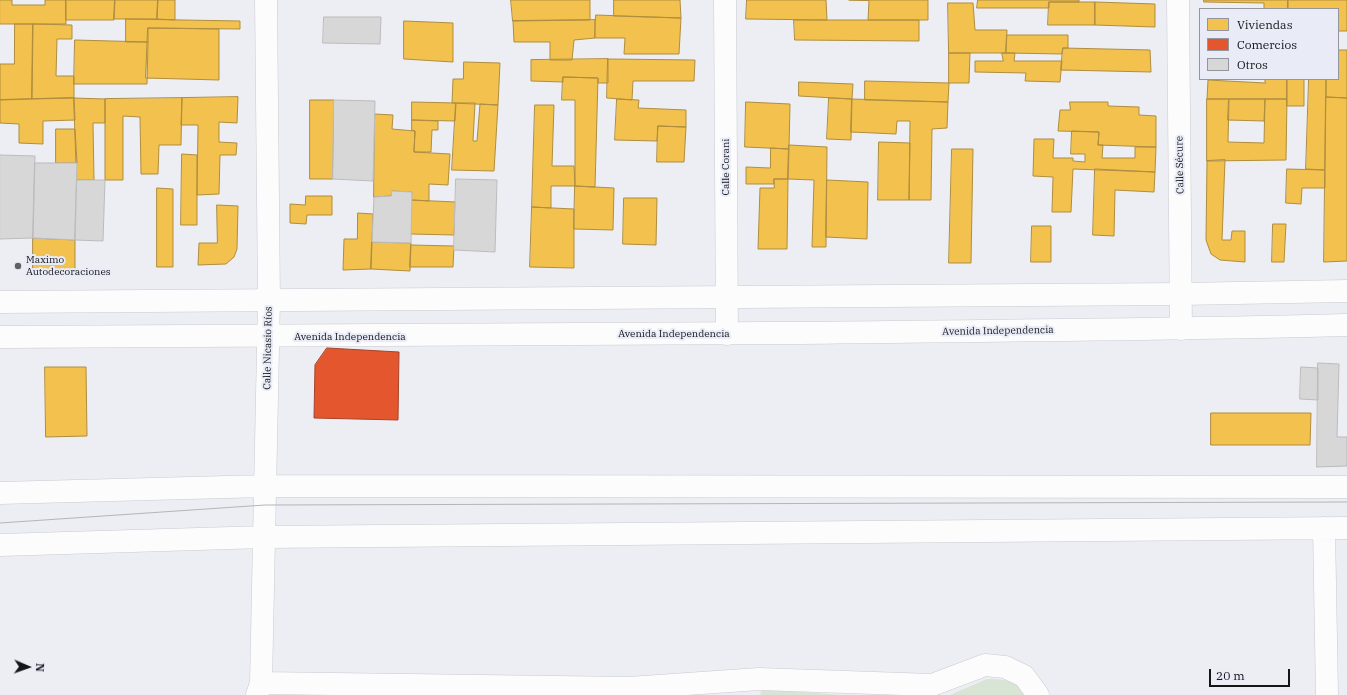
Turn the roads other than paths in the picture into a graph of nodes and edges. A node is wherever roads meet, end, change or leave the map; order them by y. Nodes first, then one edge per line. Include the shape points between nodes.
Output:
1 (266, 0) edge
2 (725, 0) edge
3 (1178, 0) edge
4 (1347, 291) edge
5 (1181, 294) junction
6 (726, 297) junction
7 (268, 300) junction
8 (0, 302) edge
9 (1347, 325) edge
10 (1181, 329) junction
11 (726, 334) junction
12 (0, 337) edge
13 (268, 338) junction
14 (265, 486) junction
15 (1347, 487) edge
16 (0, 493) edge
17 (1324, 528) junction
18 (1347, 528) edge
19 (264, 537) junction
20 (0, 545) edge
21 (629, 688) junction
22 (259, 689) edge
23 (666, 695) edge
24 (1038, 695) edge
25 (1327, 695) edge

1 - 7 main road, Calle Nicasio Ríos
2 - 6 main road, Calle Corani
3 - 5 main road, Calle Sécure
4 - 5 main road
5 - 6 main road
5 - 10 main road, Calle Sécure
6 - 7 main road
6 - 11 main road, Calle Corani
7 - 8 main road
7 - 13 main road, Calle Nicasio Ríos
9 - 10 main road, Avenida Independencia
10 - 11 main road, Avenida Independencia
11 - 13 main road, Avenida Independencia
12 - 13 main road, Avenida Independencia
13 - 14 main road, Calle Nicasio Ríos
14 - 15 main road
14 - 16 main road
14 - 19 main road, Calle Nicasio Ríos
17 - 18 main road
17 - 19 main road
17 - 25 main road
19 - 20 main road
19 - 22 main road, Calle Nicasio Ríos
21 - 22 main road
21 - 23 main road
21 - 24 main road via 759,680 932,685 985,665 1005,667 1024,676

